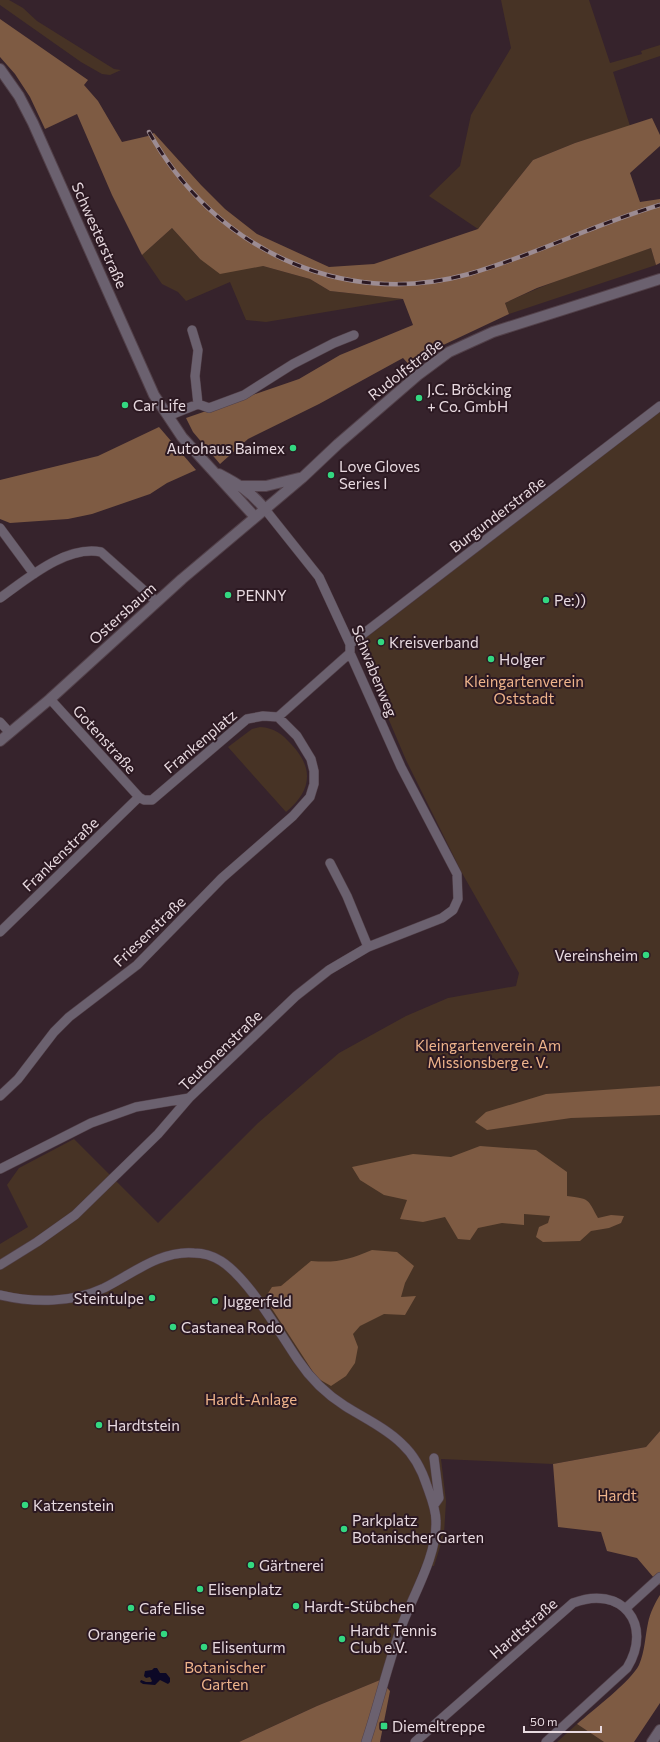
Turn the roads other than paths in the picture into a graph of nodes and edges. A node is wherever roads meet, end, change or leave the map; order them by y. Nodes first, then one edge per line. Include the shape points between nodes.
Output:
1 (0, 69) edge
2 (660, 279) edge
3 (192, 330) dead end
4 (354, 335) dead end
5 (198, 404) junction
6 (660, 406) edge
7 (168, 416) junction
8 (212, 470) junction
9 (302, 478) junction
10 (242, 486) junction
11 (264, 508) junction
12 (255, 517) junction
13 (0, 528) edge
14 (34, 574) junction
15 (0, 598) edge
16 (157, 602) junction
17 (350, 648) junction
18 (50, 699) junction
19 (278, 717) junction
20 (0, 722) edge
21 (10, 733) junction
22 (0, 741) edge
23 (139, 797) junction
24 (330, 863) dead end
25 (457, 874) joint
26 (0, 932) edge
27 (368, 947) junction
28 (0, 1096) edge
29 (190, 1098) junction
30 (0, 1169) edge
31 (0, 1265) edge
32 (0, 1295) edge
33 (434, 1458) dead end
34 (434, 1505) junction
35 (660, 1577) edge
36 (626, 1608) junction
37 (660, 1730) edge
38 (366, 1742) edge
39 (415, 1742) edge
40 (546, 1742) edge
41 (652, 1742) edge

1 - 7 street, Schwesterstraße via 19,96 33,123 154,395
2 - 9 street, Rudolfstraße via 493,332 449,352 418,375
3 - 5 street via 198,350
4 - 5 street via 293,364 244,395 209,408
5 - 7 street
6 - 17 street, Burgunderstraße
7 - 8 street, Schwesterstraße via 182,437
8 - 10 street, Schwesterstraße
8 - 12 street, Schwesterstraße
9 - 10 street via 266,486
9 - 11 street, Rudolfstraße
10 - 11 street, Schwesterstraße
11 - 12 street, Ostersbaum
11 - 17 street, Schwabenweg via 319,577
12 - 16 street, Ostersbaum
13 - 14 street
14 - 15 street
14 - 16 street via 63,557 81,551 101,552
16 - 18 street, Ostersbaum
17 - 19 street, Burgunderstraße
17 - 25 street, Schwabenweg via 401,766
18 - 21 street, Ostersbaum
18 - 23 street, Gotenstraße
19 - 23 street, Frankenplatz via 247,719 152,800
19 - 28 street, Friesenstraße via 297,736 311,759 314,784 310,797 293,816 222,878 137,965 69,1017 54,1032 18,1079
20 - 21 street
21 - 22 street, Ostersbaum
23 - 26 street, Frankenstraße
24 - 27 street
25 - 27 street, Teutonenstraße via 458,900 452,910 442,918
27 - 29 street, Teutonenstraße via 329,970 296,996
29 - 30 street via 136,1107 92,1123
29 - 31 street, Teutonenstraße via 158,1134 75,1215
32 - 34 street via 38,1300 71,1299 103,1288 171,1254 195,1253 217,1259 240,1278 317,1384 344,1405 388,1432 413,1456 424,1476
33 - 34 street via 439,1498
34 - 38 street via 436,1522 429,1561 402,1625
35 - 36 street
36 - 39 street, Hardtstraße via 610,1600 598,1598 573,1603
36 - 40 street via 633,1617 636,1627 637,1639 632,1660 627,1668
37 - 41 street

